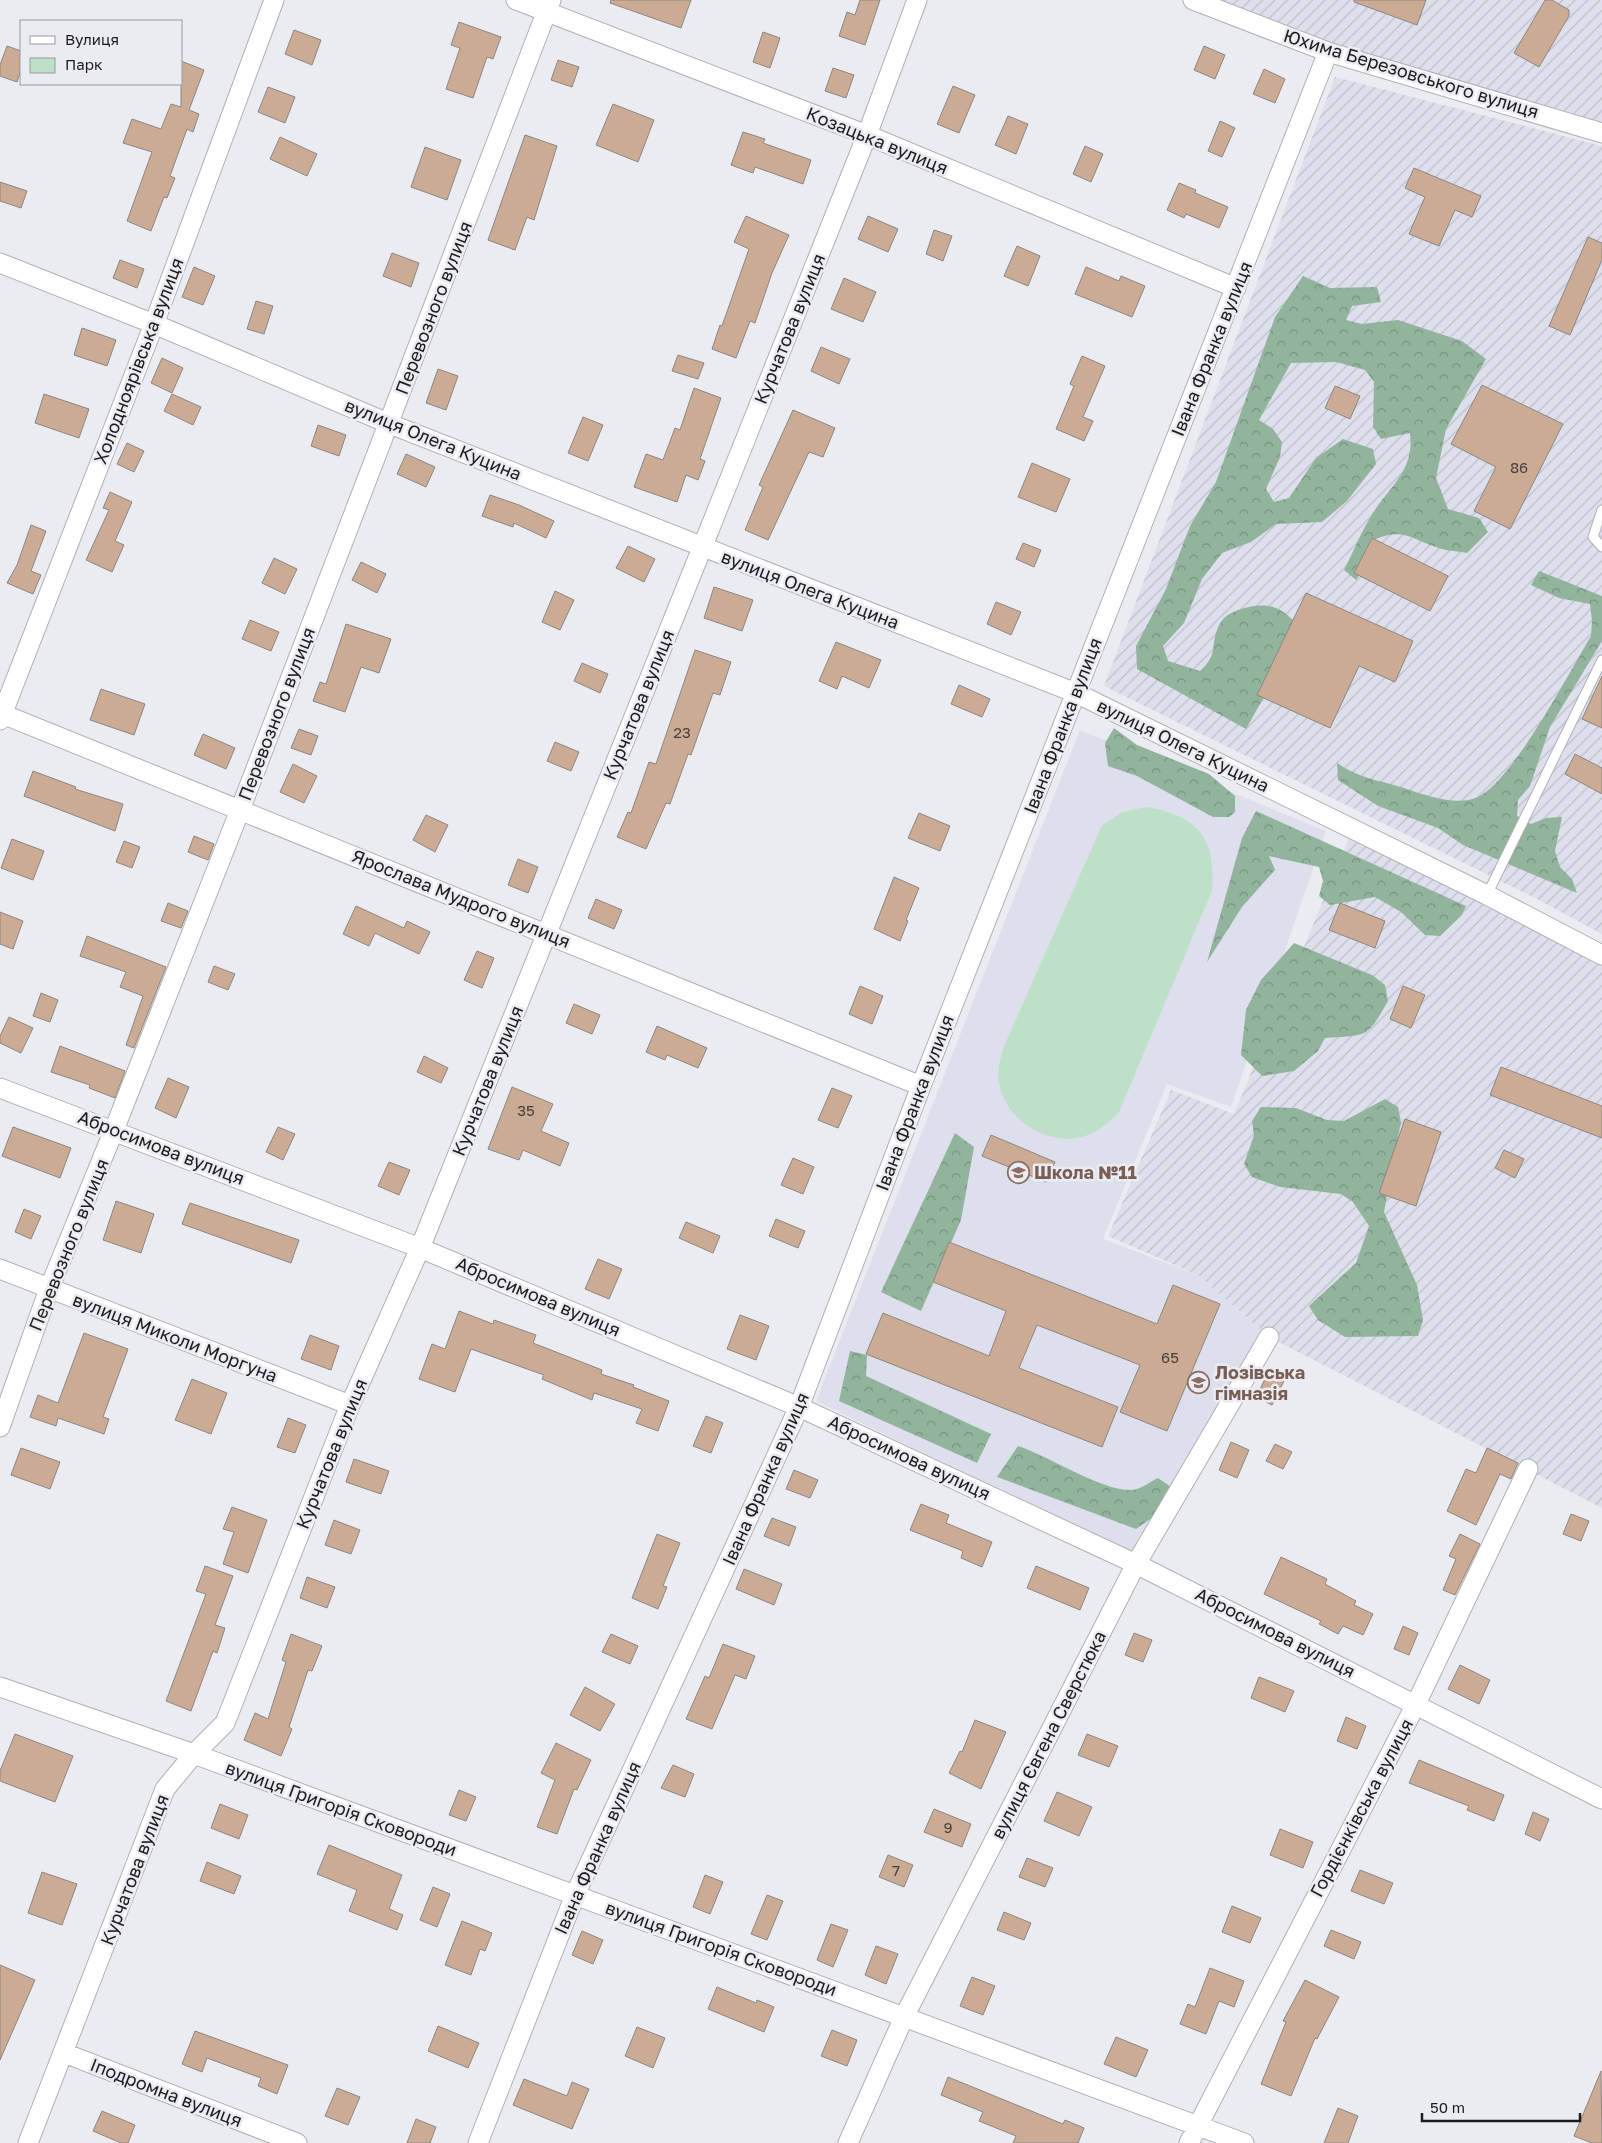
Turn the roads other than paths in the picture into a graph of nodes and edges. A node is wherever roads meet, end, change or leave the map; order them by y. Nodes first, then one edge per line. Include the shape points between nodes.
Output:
1 (274, 0) edge
2 (516, 0) edge
3 (917, 0) edge
4 (1193, 0) edge
5 (549, 6) edge
6 (1328, 52) junction
7 (1602, 133) edge
8 (867, 136) junction
9 (0, 263) edge
10 (1236, 288) junction
11 (154, 324) junction
12 (390, 424) junction
13 (1602, 510) edge
14 (1602, 547) edge
15 (702, 548) junction
16 (1602, 660) edge
17 (1076, 693) junction
18 (1, 716) edge
19 (240, 810) junction
20 (1487, 895) junction
21 (546, 934) junction
22 (1602, 955) edge
23 (922, 1086) junction
24 (0, 1088) edge
25 (114, 1130) junction
26 (420, 1248) junction
27 (0, 1269) edge
28 (49, 1289) junction
29 (1269, 1337) dead end
30 (350, 1406) junction
31 (800, 1407) junction
32 (0, 1427) edge
33 (1528, 1469) dead end
34 (1136, 1564) junction
35 (0, 1687) edge
36 (1416, 1704) junction
37 (194, 1754) junction
38 (1602, 1799) edge
39 (575, 1895) junction
40 (904, 2017) junction
41 (64, 2053) junction
42 (1196, 2125) junction
43 (28, 2143) edge
44 (297, 2143) edge
45 (478, 2143) edge
46 (848, 2143) edge
47 (1189, 2143) edge
48 (1244, 2143) edge

1 - 11 street, Холодноярівська вулиця
2 - 5 street, Козацька вулиця
3 - 8 street, Курчатова вулиця
4 - 6 street, Юхима Березовського вулиця
5 - 8 street, Козацька вулиця
5 - 12 street, Перевозного вулиця
6 - 7 street, Юхима Березовського вулиця
6 - 10 street, Івана Франка вулиця
8 - 10 street, Козацька вулиця
8 - 15 street, Курчатова вулиця
9 - 11 street, вулиця Олега Куцина
10 - 17 street, Івана Франка вулиця
11 - 12 street, вулиця Олега Куцина
11 - 18 street, Холодноярівська вулиця
12 - 15 street, вулиця Олега Куцина
12 - 19 street, Перевозного вулиця
13 - 14 lane via 1593,537
15 - 17 street, вулиця Олега Куцина
15 - 21 street, Курчатова вулиця
16 - 20 lane
17 - 20 street, вулиця Олега Куцина
17 - 23 street, Івана Франка вулиця
18 - 19 street, Ярослава Мудрого вулиця
19 - 21 street, Ярослава Мудрого вулиця
19 - 25 street, Перевозного вулиця
20 - 22 street, вулиця Олега Куцина
21 - 23 street, Ярослава Мудрого вулиця
21 - 26 street, Курчатова вулиця
23 - 31 street, Івана Франка вулиця
24 - 25 street, Абросимова вулиця
25 - 26 street, Абросимова вулиця
25 - 28 street, Перевозного вулиця
26 - 30 street, Курчатова вулиця
26 - 31 street, Абросимова вулиця
27 - 28 street, вулиця Миколи Моргуна
28 - 30 street, вулиця Миколи Моргуна
28 - 32 street, Перевозного вулиця
29 - 34 street, вулиця Євгена Сверстюка
30 - 37 street, Курчатова вулиця via 225,1723
31 - 34 street, Абросимова вулиця
31 - 39 street, Івана Франка вулиця
33 - 36 street, Гордієнківська вулиця
34 - 36 street, Абросимова вулиця
34 - 40 street, вулиця Євгена Сверстюка
35 - 37 street, вулиця Григорія Сковороди
36 - 38 street, Абросимова вулиця
36 - 42 street, Гордієнківська вулиця
37 - 39 street, вулиця Григорія Сковороди
37 - 41 street, Курчатова вулиця via 165,1789
39 - 40 street, вулиця Григорія Сковороди
39 - 45 street, Івана Франка вулиця
40 - 42 street, вулиця Григорія Сковороди
40 - 46 street, вулиця Євгена Сверстюка
41 - 43 street, Курчатова вулиця
41 - 44 street, Іподромна вулиця
42 - 47 street, Гордієнківська вулиця
42 - 48 street, вулиця Григорія Сковороди

